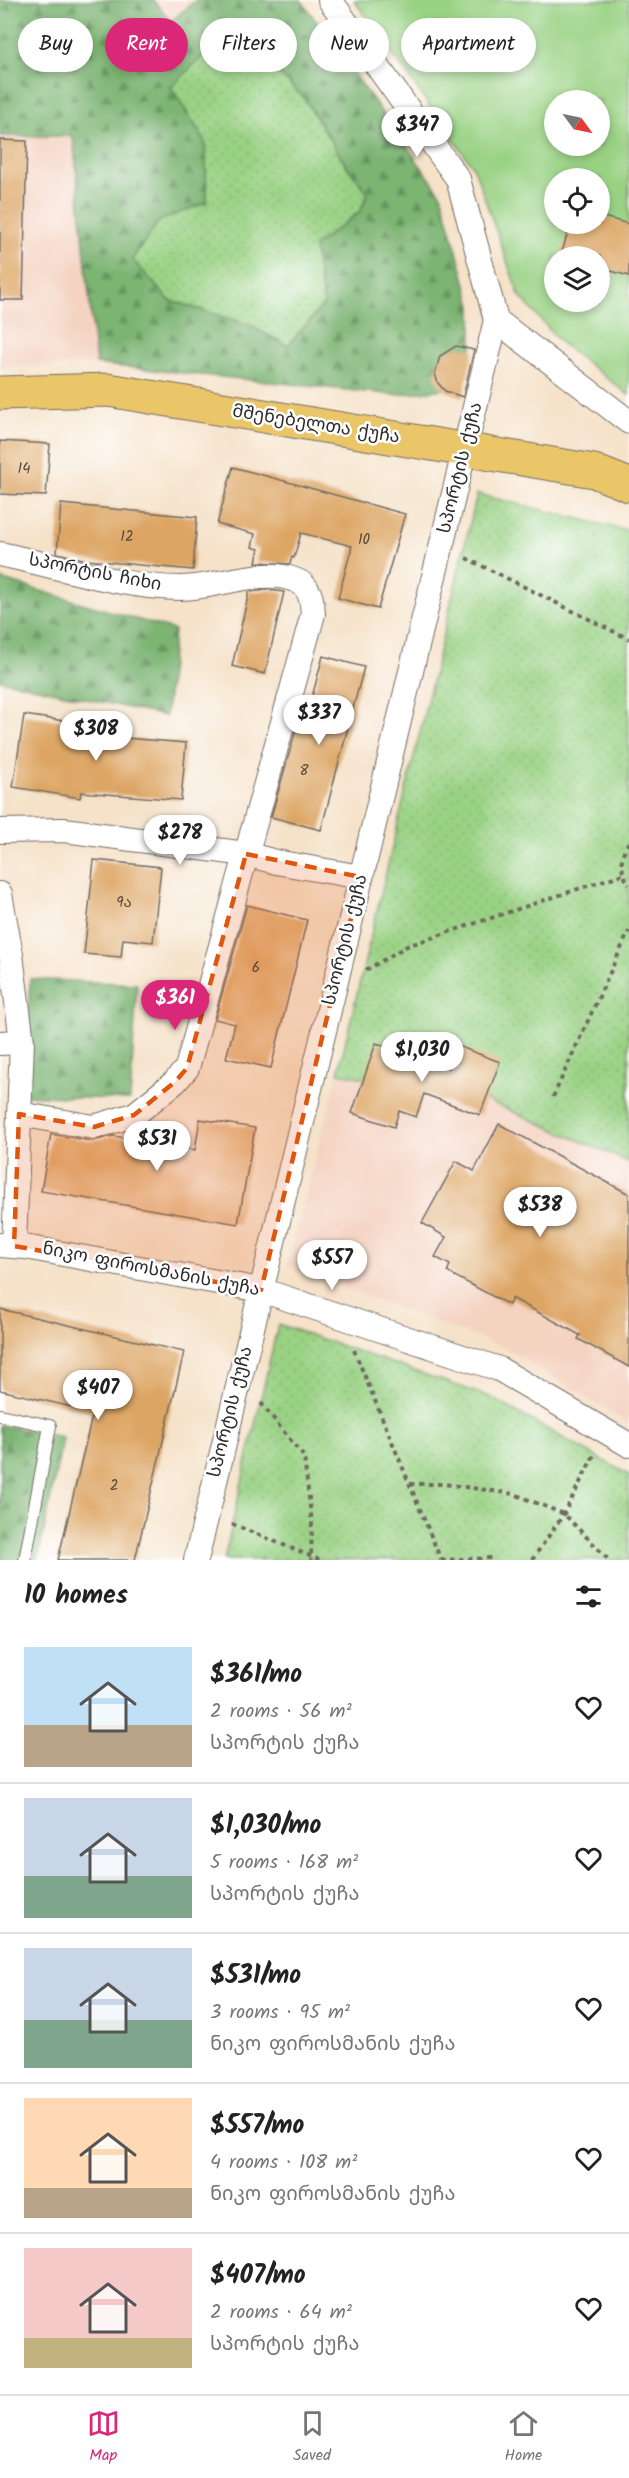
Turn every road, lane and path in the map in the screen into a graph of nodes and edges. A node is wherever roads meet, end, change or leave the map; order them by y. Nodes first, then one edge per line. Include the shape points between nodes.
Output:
1 (330, 0) edge
2 (496, 320) junction
3 (0, 393) edge
4 (629, 422) edge
5 (465, 450) junction
6 (629, 485) edge
7 (442, 546) junction
8 (0, 554) edge
9 (629, 639) edge
10 (0, 831) edge
11 (629, 842) edge
12 (246, 854) junction
13 (623, 874) junction
14 (361, 877) junction
15 (629, 885) edge
16 (0, 894) edge
17 (629, 931) edge
18 (334, 990) junction
19 (11, 1042) edge
20 (553, 1097) dead end
21 (19, 1114) junction
22 (7, 1246) edge
23 (261, 1290) junction
24 (340, 1316) junction
25 (240, 1376) junction
26 (0, 1414) edge
27 (606, 1431) junction
28 (629, 1445) edge
29 (410, 1484) junction
30 (207, 1514) junction
31 (564, 1514) junction
32 (311, 1558) edge
33 (25, 1560) edge
34 (196, 1560) edge
35 (320, 1560) edge
36 (441, 1560) edge
37 (494, 1560) edge
38 (532, 1560) edge
39 (609, 1560) edge

1 - 2 street via 458,179
2 - 4 street
2 - 5 street, სპორტის ქუჩა
3 - 5 main road, მშენებელთა ქუჩა via 108,390
5 - 6 main road, მშენებელთა ქუჩა via 594,471
5 - 7 street, სპორტის ქუჩა
7 - 9 path
7 - 14 street, სპორტის ქუჩა
8 - 12 street, სპორტის ჩიხი via 140,585 183,588 277,575 297,580 306,588 312,597 313,614
10 - 12 street via 64,830
11 - 13 path via 622,854
12 - 14 street
12 - 21 street via 187,1068 175,1082 134,1114 94,1127
13 - 15 path
13 - 18 path via 406,946
14 - 18 street, სპორტის ქუჩა
16 - 19 street via 11,955
17 - 20 path
18 - 23 street, სპორტის ქუჩა
19 - 21 street
21 - 22 street
22 - 23 street, ნიკო ფიროსმანის ქუჩა
23 - 24 street, ნიკო ფიროსმანის ქუჩა
23 - 25 street, სპორტის ქუჩა
24 - 27 street, ნიკო ფიროსმანის ქუჩა via 499,1369
24 - 29 path
25 - 30 street, სპორტის ქუჩა
25 - 32 path via 304,1457 312,1523
26 - 33 lane via 50,1426
27 - 28 street, ნიკო ფიროსმანის ქუჩა
27 - 31 path
29 - 31 path via 444,1484 514,1494
29 - 36 path
30 - 32 path
30 - 34 street, სპორტის ქუჩა
31 - 38 path
31 - 39 path
32 - 35 path
36 - 37 path

